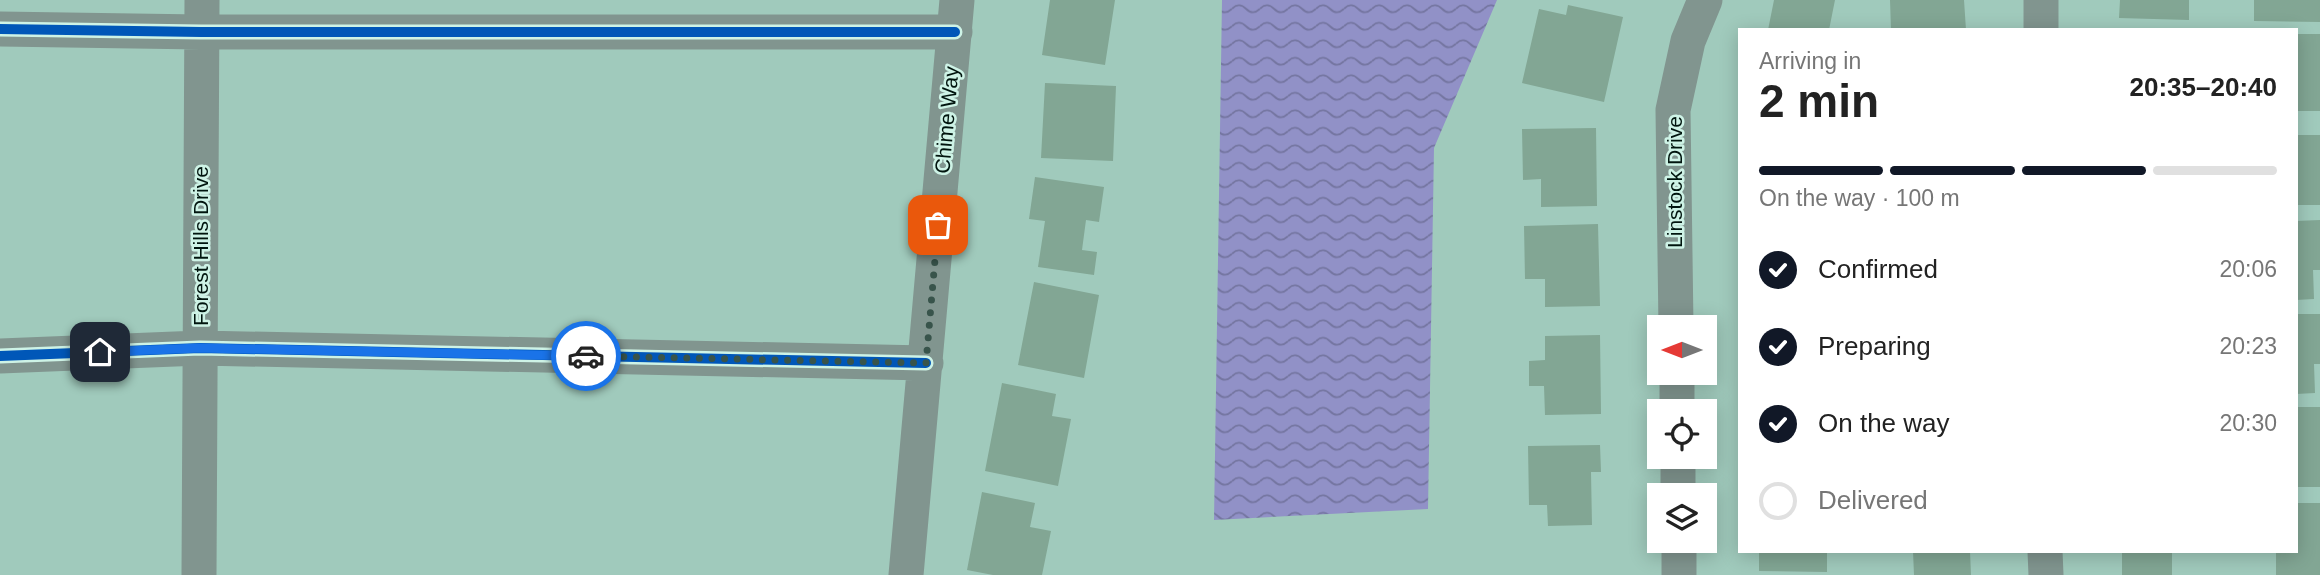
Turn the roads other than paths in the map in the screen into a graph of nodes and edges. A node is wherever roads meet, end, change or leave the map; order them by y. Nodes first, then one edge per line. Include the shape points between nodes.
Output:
1 (1705, 0) edge
2 (2041, 0) edge
3 (202, 16) edge
4 (956, 16) edge
5 (2042, 28) edge
6 (0, 29) edge
7 (1676, 315) edge
8 (200, 348) junction
9 (0, 356) edge
10 (926, 363) junction
11 (1679, 553) edge
12 (2045, 553) edge
13 (199, 575) edge
14 (906, 575) edge
15 (1679, 575) edge
16 (2046, 575) edge

1 - 7 street, Linstock Drive via 1688,41 1673,110
2 - 5 street
3 - 4 street
3 - 6 street
3 - 8 street, Forest Hills Drive
4 - 10 street, Chime Way
8 - 9 street
8 - 10 street
8 - 13 street, Forest Hills Drive
10 - 14 street, Chime Way
11 - 15 street
12 - 16 street

